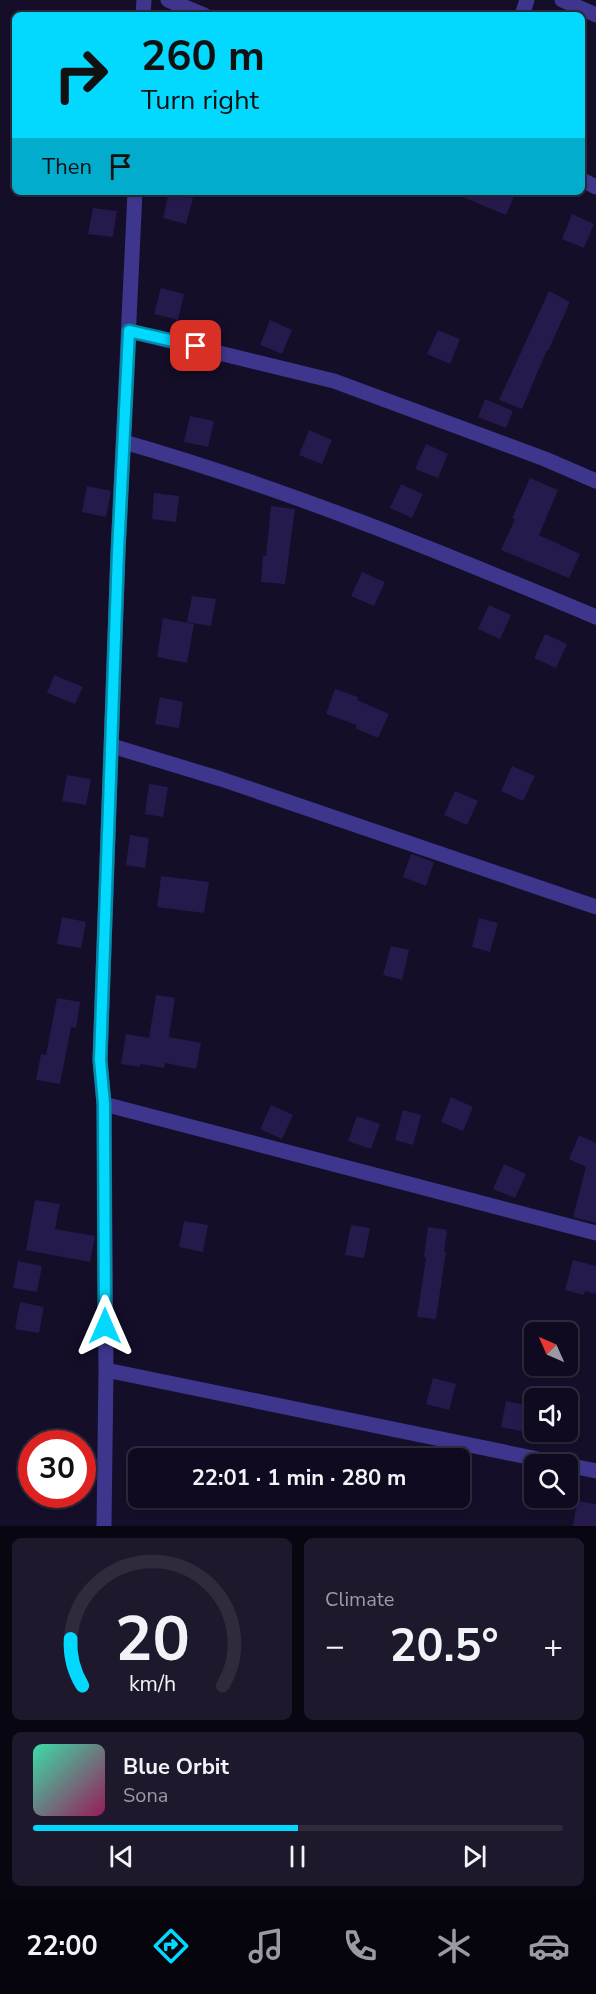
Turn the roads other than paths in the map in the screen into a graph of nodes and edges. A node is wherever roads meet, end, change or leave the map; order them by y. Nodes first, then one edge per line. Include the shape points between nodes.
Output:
1 (168, 0) edge
2 (562, 0) edge
3 (197, 12) edge
4 (596, 15) edge
5 (135, 195) edge
6 (129, 331) junction
7 (124, 442) junction
8 (596, 481) edge
9 (596, 617) edge
10 (112, 746) junction
11 (596, 908) edge
12 (104, 1104) junction
13 (596, 1233) edge
14 (106, 1370) junction
15 (524, 1456) edge
16 (578, 1467) edge
17 (596, 1471) edge
18 (104, 1526) edge

1 - 3 street
2 - 4 street
5 - 6 street
6 - 7 street
6 - 8 street via 334,381
7 - 9 street via 255,482
7 - 10 street
10 - 11 street via 221,779
10 - 12 street via 100,1060
12 - 13 street
12 - 14 street
14 - 15 street
14 - 18 street
16 - 17 street

